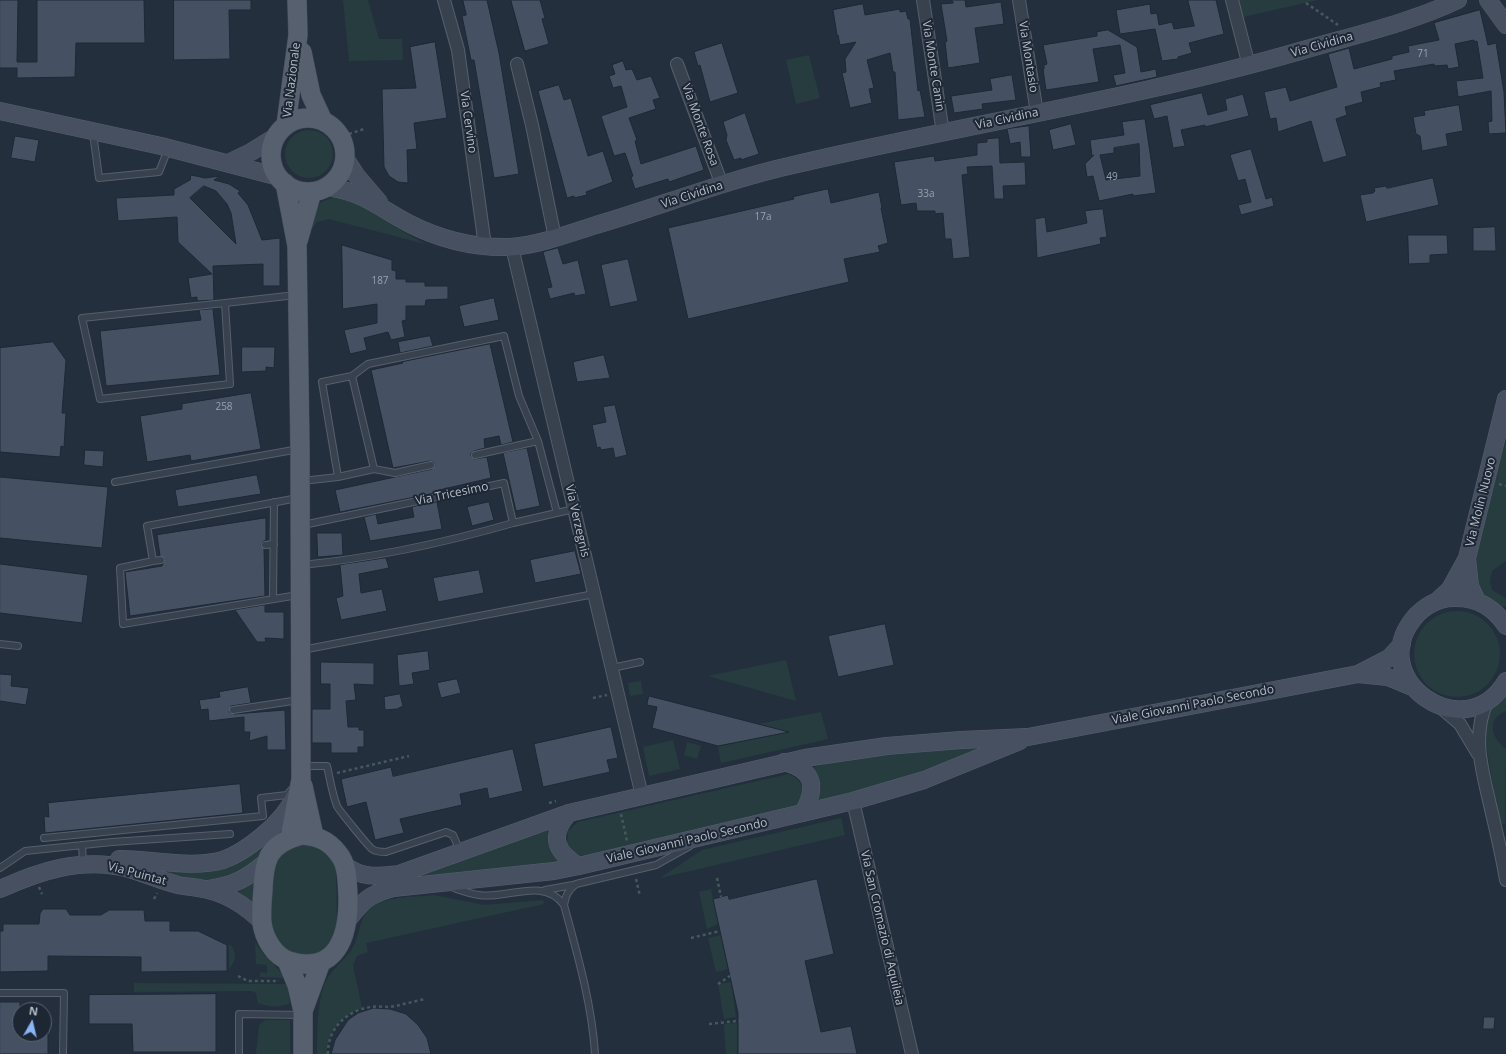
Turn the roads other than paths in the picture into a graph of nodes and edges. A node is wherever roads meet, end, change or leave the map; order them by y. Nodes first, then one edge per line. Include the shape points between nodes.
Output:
1 (297, 0) edge
2 (444, 0) edge
3 (923, 0) edge
4 (1019, 0) edge
5 (1232, 0) edge
6 (1430, 0) edge
7 (1458, 0) edge
8 (1488, 0) edge
9 (1416, 16) junction
10 (1506, 25) edge
11 (298, 35) junction
12 (517, 64) dead end
13 (677, 64) dead end
14 (1249, 66) junction
15 (0, 111) edge
16 (1037, 113) junction
17 (323, 121) junction
18 (93, 131) junction
19 (282, 131) junction
20 (943, 133) junction
21 (168, 148) junction
22 (345, 158) junction
23 (228, 163) junction
24 (282, 180) junction
25 (722, 185) junction
26 (320, 189) junction
27 (383, 207) junction
28 (555, 238) junction
29 (297, 246) junction
30 (484, 246) junction
31 (512, 246) junction
32 (298, 295) junction
33 (225, 302) junction
34 (352, 376) junction
35 (1506, 399) edge
36 (1503, 422) edge
37 (538, 441) junction
38 (300, 449) junction
39 (476, 455) dead end
40 (431, 465) dead end
41 (374, 469) junction
42 (338, 476) junction
43 (115, 482) dead end
44 (300, 490) junction
45 (274, 502) junction
46 (574, 509) junction
47 (557, 513) junction
48 (513, 523) junction
49 (300, 526) junction
50 (274, 544) junction
51 (264, 545) dead end
52 (1467, 558) junction
53 (161, 560) dead end
54 (153, 561) junction
55 (300, 566) junction
56 (300, 594) junction
57 (594, 594) junction
58 (273, 599) junction
59 (1437, 601) junction
60 (1477, 601) junction
61 (1503, 617) edge
62 (0, 644) edge
63 (1402, 644) junction
64 (18, 646) dead end
65 (300, 651) junction
66 (640, 662) dead end
67 (612, 668) junction
68 (1358, 674) junction
69 (1506, 681) edge
70 (1412, 687) junction
71 (301, 700) junction
72 (1488, 700) junction
73 (1439, 706) junction
74 (233, 710) dead end
75 (1028, 737) junction
76 (1479, 756) junction
77 (784, 762) junction
78 (301, 772) junction
79 (642, 796) junction
80 (853, 801) junction
81 (569, 813) junction
82 (803, 813) junction
83 (230, 834) dead end
84 (713, 834) junction
85 (314, 836) junction
86 (44, 838) dead end
87 (290, 838) junction
88 (82, 845) junction
89 (460, 852) junction
90 (265, 863) junction
91 (83, 864) junction
92 (345, 865) junction
93 (579, 866) junction
94 (0, 868) edge
95 (1506, 880) edge
96 (436, 882) junction
97 (576, 884) junction
98 (0, 889) edge
99 (206, 889) junction
100 (539, 890) junction
101 (564, 905) junction
102 (347, 921) junction
103 (262, 922) junction
104 (287, 960) junction
105 (321, 962) junction
106 (0, 993) edge
107 (303, 1013) junction
108 (63, 1054) edge
109 (239, 1054) edge
110 (303, 1054) edge
111 (595, 1054) edge
112 (912, 1054) edge

1 - 11 main road, Via Nazionale
2 - 30 street, Via Cervino via 458,50
3 - 20 street, Via Monte Canin
4 - 16 street, Via Montasio
5 - 14 street
6 - 9 main road
7 - 9 main road, Via Cividina
8 - 10 main road
9 - 14 main road, Via Cividina
11 - 17 main road, Via Nazionale via 311,95
11 - 19 main road, Via Nazionale
12 - 28 street
13 - 25 street, Via Monte Rosa
14 - 16 main road, Via Cividina
15 - 18 main road
16 - 20 main road, Via Cividina
17 - 19 main road via 307,118 296,120
17 - 22 main road via 340,135
18 - 21 main road
18 - 21 lane via 99,178 160,172
19 - 23 main road via 251,152
19 - 24 main road via 271,154 274,169
20 - 25 main road, Via Cividina via 790,165
21 - 23 main road
22 - 26 main road via 340,175
22 - 27 main road, Via Cividina
23 - 24 main road
24 - 26 main road via 298,191
24 - 29 main road
25 - 28 main road, Via Cividina
26 - 27 main road, Via Cividina via 358,194
26 - 29 main road
27 - 30 main road, Via Cividina via 405,222 429,233 456,242
28 - 31 main road, Via Cividina
29 - 32 main road
30 - 31 main road, Via Cividina
31 - 46 street, Via Verzegnis
32 - 33 lane
32 - 38 main road
33 - 33 lane via 82,318 100,399 230,384
34 - 37 lane via 368,364 504,336 519,396
34 - 41 lane
34 - 42 lane via 322,382
35 - 36 main road, Via Molin Nuovo
36 - 52 main road, Via Molin Nuovo
37 - 39 lane
37 - 47 lane
38 - 43 lane
38 - 44 main road
40 - 41 lane via 394,473
41 - 42 lane
42 - 44 lane
44 - 45 lane
44 - 49 main road
45 - 50 lane
45 - 54 lane via 147,526
46 - 47 lane
46 - 57 street, Via Verzegnis
47 - 48 lane
48 - 49 lane, Via Tricesimo via 504,483
48 - 55 lane via 472,535 347,560
49 - 55 main road
50 - 51 lane
50 - 58 lane
52 - 59 main road, Via Molin Nuovo via 1454,584
52 - 60 main road, Via Molin Nuovo via 1470,586
53 - 54 lane
54 - 58 lane via 120,568 123,624
55 - 56 main road
56 - 58 lane
56 - 65 main road
57 - 65 lane
57 - 67 street, Via Verzegnis
59 - 60 main road via 1464,598
59 - 63 main road, Via Molin Nuovo via 1411,621
60 - 61 main road
62 - 64 lane
63 - 68 main road, Viale Giovanni Paolo Secondo via 1389,658
63 - 70 main road via 1402,662
65 - 71 main road
66 - 67 lane
67 - 79 street, Via Verzegnis
68 - 70 main road, Viale Giovanni Paolo Secondo via 1388,677
68 - 75 main road, Viale Giovanni Paolo Secondo
69 - 72 main road
70 - 73 main road via 1424,698
71 - 74 lane
71 - 78 main road
72 - 73 main road via 1464,709
72 - 76 street via 1479,727
73 - 76 street via 1460,724
75 - 77 main road, Viale Giovanni Paolo Secondo via 886,746
75 - 80 main road, Viale Giovanni Paolo Secondo via 924,780
76 - 95 street
77 - 79 main road, Viale Giovanni Paolo Secondo
77 - 82 main road via 804,771 811,780 813,791
78 - 85 main road
78 - 86 lane via 287,795 261,798 263,816
78 - 87 main road
78 - 89 lane via 327,766 341,814 370,848 386,852 446,832 453,835
78 - 91 main road via 292,802 283,817 256,841 231,857 200,863 118,859
79 - 81 main road, Viale Giovanni Paolo Secondo
80 - 82 main road, Viale Giovanni Paolo Secondo
80 - 112 street, Via San Cromazio di Aquileia
81 - 89 main road, Viale Giovanni Paolo Secondo
81 - 93 main road via 561,822 557,840 562,853
82 - 84 main road, Viale Giovanni Paolo Secondo
83 - 88 lane
84 - 93 main road, Viale Giovanni Paolo Secondo
84 - 97 lane via 656,865
85 - 87 main road via 301,835
85 - 92 main road via 326,841
87 - 90 main road via 273,848
88 - 91 lane
88 - 94 lane via 25,851
89 - 92 main road, Viale Giovanni Paolo Secondo via 399,874 362,874
90 - 99 main road, Via Puintat via 254,873 229,886
90 - 103 main road
91 - 98 main road, Via Puintat via 47,870
91 - 99 main road, Via Puintat via 117,866 177,884
92 - 102 main road
93 - 96 main road, Viale Giovanni Paolo Secondo via 554,871
96 - 100 lane via 480,896
96 - 102 main road, Viale Giovanni Paolo Secondo via 393,888 371,895
97 - 100 lane
97 - 101 lane via 566,895
99 - 103 main road, Via Puintat via 233,899
100 - 101 lane via 551,892
101 - 111 lane via 589,1008
102 - 105 main road via 336,951
103 - 104 main road via 269,943 275,952
104 - 105 main road via 307,965
104 - 107 main road via 297,985
105 - 107 main road
106 - 108 lane via 64,993
107 - 109 lane via 239,1014
107 - 110 main road

